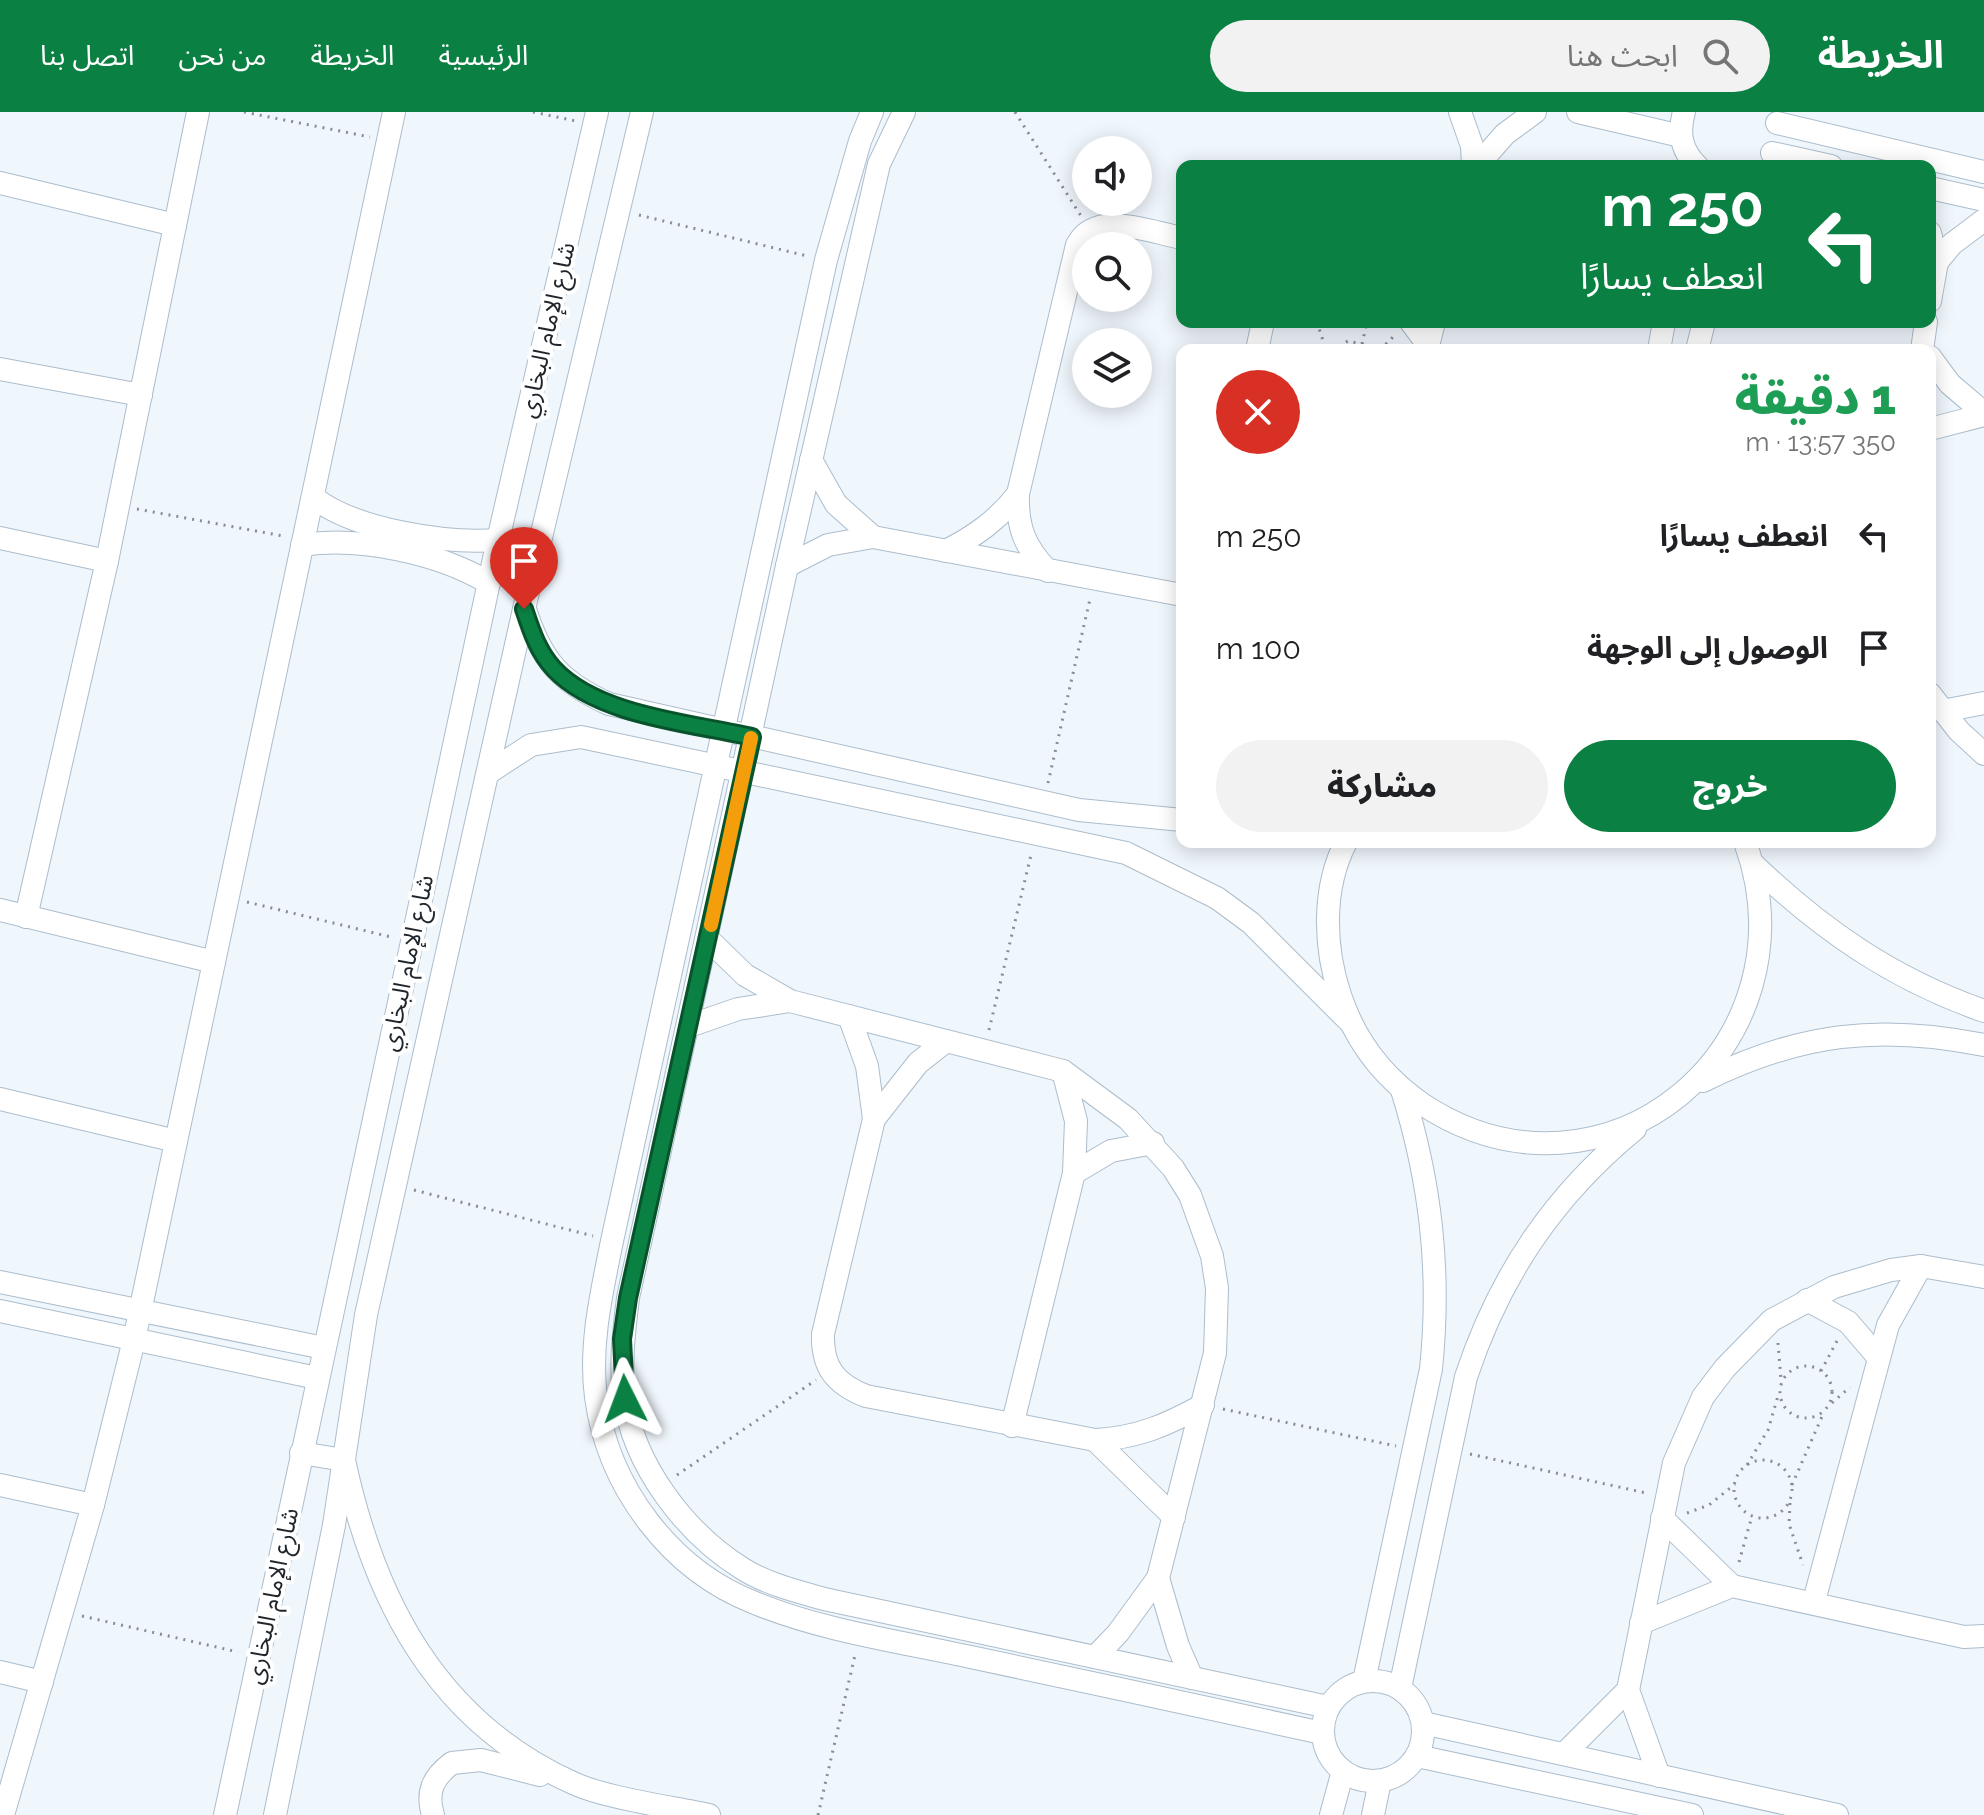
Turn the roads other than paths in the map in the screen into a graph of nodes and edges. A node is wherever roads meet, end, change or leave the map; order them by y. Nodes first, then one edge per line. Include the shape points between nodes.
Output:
1 (198, 112) edge
2 (394, 112) edge
3 (642, 112) edge
4 (872, 112) edge
5 (904, 112) edge
6 (1460, 112) edge
7 (1535, 112) edge
8 (1578, 112) edge
9 (1684, 112) edge
10 (1775, 118) edge
11 (595, 119) edge
12 (1681, 136) junction
13 (1766, 159) edge
14 (1474, 160) edge
15 (1481, 160) edge
16 (1693, 160) edge
17 (1984, 172) edge
18 (0, 183) edge
19 (1936, 189) edge
20 (1984, 200) edge
21 (1984, 220) edge
22 (175, 225) junction
23 (1176, 237) edge
24 (1936, 258) edge
25 (1937, 262) junction
26 (1936, 268) edge
27 (1936, 366) edge
28 (0, 369) edge
29 (141, 395) junction
30 (1984, 414) edge
31 (1936, 427) edge
32 (811, 460) junction
33 (1018, 494) junction
34 (313, 497) junction
35 (873, 537) junction
36 (0, 538) edge
37 (498, 540) junction
38 (303, 542) junction
39 (946, 551) junction
40 (107, 561) junction
41 (787, 566) junction
42 (1048, 571) junction
43 (489, 583) junction
44 (1172, 594) edge
45 (524, 609) junction
46 (1936, 702) edge
47 (1984, 703) edge
48 (723, 730) junction
49 (752, 737) junction
50 (1984, 754) edge
51 (717, 764) junction
52 (744, 770) junction
53 (488, 773) junction
54 (1176, 820) edge
55 (1344, 848) edge
56 (1747, 848) edge
57 (1754, 865) junction
58 (0, 910) edge
59 (26, 917) junction
60 (708, 939) junction
61 (214, 962) junction
62 (790, 1001) junction
63 (1984, 1011) edge
64 (849, 1016) junction
65 (1349, 1021) junction
66 (689, 1026) junction
67 (946, 1041) junction
68 (1984, 1045) edge
69 (1063, 1071) junction
70 (1692, 1087) junction
71 (1402, 1090) junction
72 (0, 1099) edge
73 (1654, 1114) junction
74 (874, 1119) junction
75 (176, 1141) junction
76 (1153, 1143) junction
77 (1074, 1173) junction
78 (1921, 1266) junction
79 (1984, 1277) edge
80 (0, 1282) edge
81 (1807, 1300) junction
82 (0, 1311) edge
83 (140, 1311) junction
84 (134, 1340) junction
85 (324, 1348) junction
86 (1878, 1357) junction
87 (317, 1378) junction
88 (1203, 1405) junction
89 (1012, 1426) junction
90 (1095, 1440) junction
91 (301, 1453) junction
92 (344, 1460) junction
93 (0, 1485) edge
94 (93, 1505) junction
95 (1663, 1508) junction
96 (1174, 1517) junction
97 (1158, 1578) junction
98 (1732, 1586) junction
99 (1816, 1592) junction
100 (1641, 1623) junction
101 (1984, 1636) edge
102 (1095, 1657) junction
103 (0, 1672) edge
104 (1192, 1678) junction
105 (1364, 1681) junction
106 (42, 1682) junction
107 (1400, 1688) junction
108 (1628, 1690) junction
109 (1328, 1707) junction
110 (1423, 1723) junction
111 (1322, 1733) junction
112 (1564, 1754) junction
113 (1417, 1756) junction
114 (1343, 1771) junction
115 (1659, 1776) junction
116 (1380, 1781) junction
117 (576, 1785) junction
118 (3, 1815) edge
119 (225, 1815) edge
120 (275, 1815) edge
121 (433, 1815) edge
122 (709, 1815) edge
123 (1331, 1815) edge
124 (1373, 1815) edge
125 (1692, 1815) edge
126 (1837, 1815) edge

1 - 22 street
2 - 34 street
3 - 45 street, شارع الإمام البخاري
4 - 48 street via 826,260
5 - 32 street via 879,164
6 - 14 street
7 - 15 street
8 - 12 street
9 - 12 street
10 - 13 street
10 - 17 street
11 - 37 street, شارع الإمام البخاري
12 - 16 street
18 - 22 street
19 - 20 street
21 - 25 street
22 - 29 street
23 - 33 street via 1103,224 1089,229 1077,245
24 - 25 street
25 - 26 street
27 - 30 street
28 - 29 street
29 - 40 street
30 - 31 street
32 - 35 street via 836,504
32 - 41 street
33 - 39 street via 994,521
33 - 42 street via 1022,536
34 - 37 street via 349,518 451,540
34 - 38 street
35 - 39 street
35 - 41 street via 828,545
36 - 40 street
37 - 43 street, شارع الإمام البخاري
38 - 43 street via 354,542 449,563
38 - 61 street
39 - 42 street
40 - 59 street
41 - 49 street
42 - 44 street
43 - 85 street, شارع الإمام البخاري
45 - 48 street via 553,668 579,690 609,704
45 - 53 street, شارع الإمام البخاري
46 - 47 street
46 - 50 street
48 - 49 street
48 - 51 street
49 - 52 street
49 - 54 street via 1044,802
51 - 52 street
51 - 53 street via 581,737 531,745
51 - 111 street via 612,1241 594,1350 602,1432 631,1496 654,1530 692,1568 723,1589 801,1619
52 - 60 street
52 - 65 street via 1126,853 1217,898 1262,933
53 - 92 street, شارع الإمام البخاري via 366,1315
55 - 65 street via 1328,909 1331,966
56 - 57 street
57 - 63 street via 1822,925 1900,977
57 - 70 street via 1762,913 1760,961 1747,1008 1723,1051
58 - 59 street
59 - 61 street
60 - 62 street via 745,975
60 - 66 street
61 - 75 street
62 - 64 street
62 - 66 street via 738,1009
64 - 67 street
64 - 74 street via 867,1066
65 - 71 street via 1372,1058
66 - 102 street via 622,1339 625,1399 636,1441 661,1485 709,1545 777,1585
67 - 69 street
67 - 74 street via 918,1063
68 - 70 street via 1921,1034 1833,1036 1772,1051
69 - 76 street
69 - 77 street via 1076,1121
70 - 73 street
71 - 73 street via 1447,1120 1497,1138 1524,1141 1551,1143 1604,1135
71 - 105 street via 1431,1208 1437,1289 1431,1369
72 - 75 street
73 - 107 street via 1582,1176 1524,1249 1481,1333 1466,1377
74 - 89 street via 823,1334 822,1353 829,1371 844,1388 866,1396
75 - 83 street
76 - 77 street via 1111,1151
76 - 88 street via 1190,1195 1212,1256 1218,1321
77 - 89 street
78 - 79 street
78 - 81 street via 1862,1277
78 - 86 street via 1902,1294
80 - 83 street
81 - 86 street via 1848,1322
81 - 95 street via 1772,1320 1703,1397 1674,1463
82 - 84 street
83 - 84 street
83 - 85 street
84 - 87 street
84 - 94 street
85 - 87 street, شارع الإمام البخاري
86 - 99 street
87 - 91 street, شارع الإمام البخاري
88 - 90 street via 1151,1432
88 - 96 street
89 - 90 street
90 - 96 street
91 - 92 street
91 - 119 street, شارع الإمام البخاري
92 - 117 street via 370,1560 418,1651 486,1727 526,1759
92 - 120 street, شارع الإمام البخاري
93 - 94 street
94 - 106 street
95 - 98 street
95 - 100 street
96 - 97 street
97 - 102 street
97 - 104 street
98 - 99 street
98 - 100 street
99 - 101 street via 1964,1637
100 - 108 street
102 - 104 street
103 - 106 street
104 - 109 street
105 - 107 street
105 - 109 street via 1350,1685
106 - 118 street
107 - 110 street via 1411,1697
108 - 112 street
108 - 115 street
109 - 111 street
110 - 112 street
110 - 113 street
111 - 114 street via 1332,1761
112 - 115 street
113 - 116 street via 1395,1776
113 - 125 street
114 - 116 street
114 - 123 street
115 - 126 street
116 - 124 street
117 - 121 street via 466,1758 452,1763 432,1784
117 - 122 street

